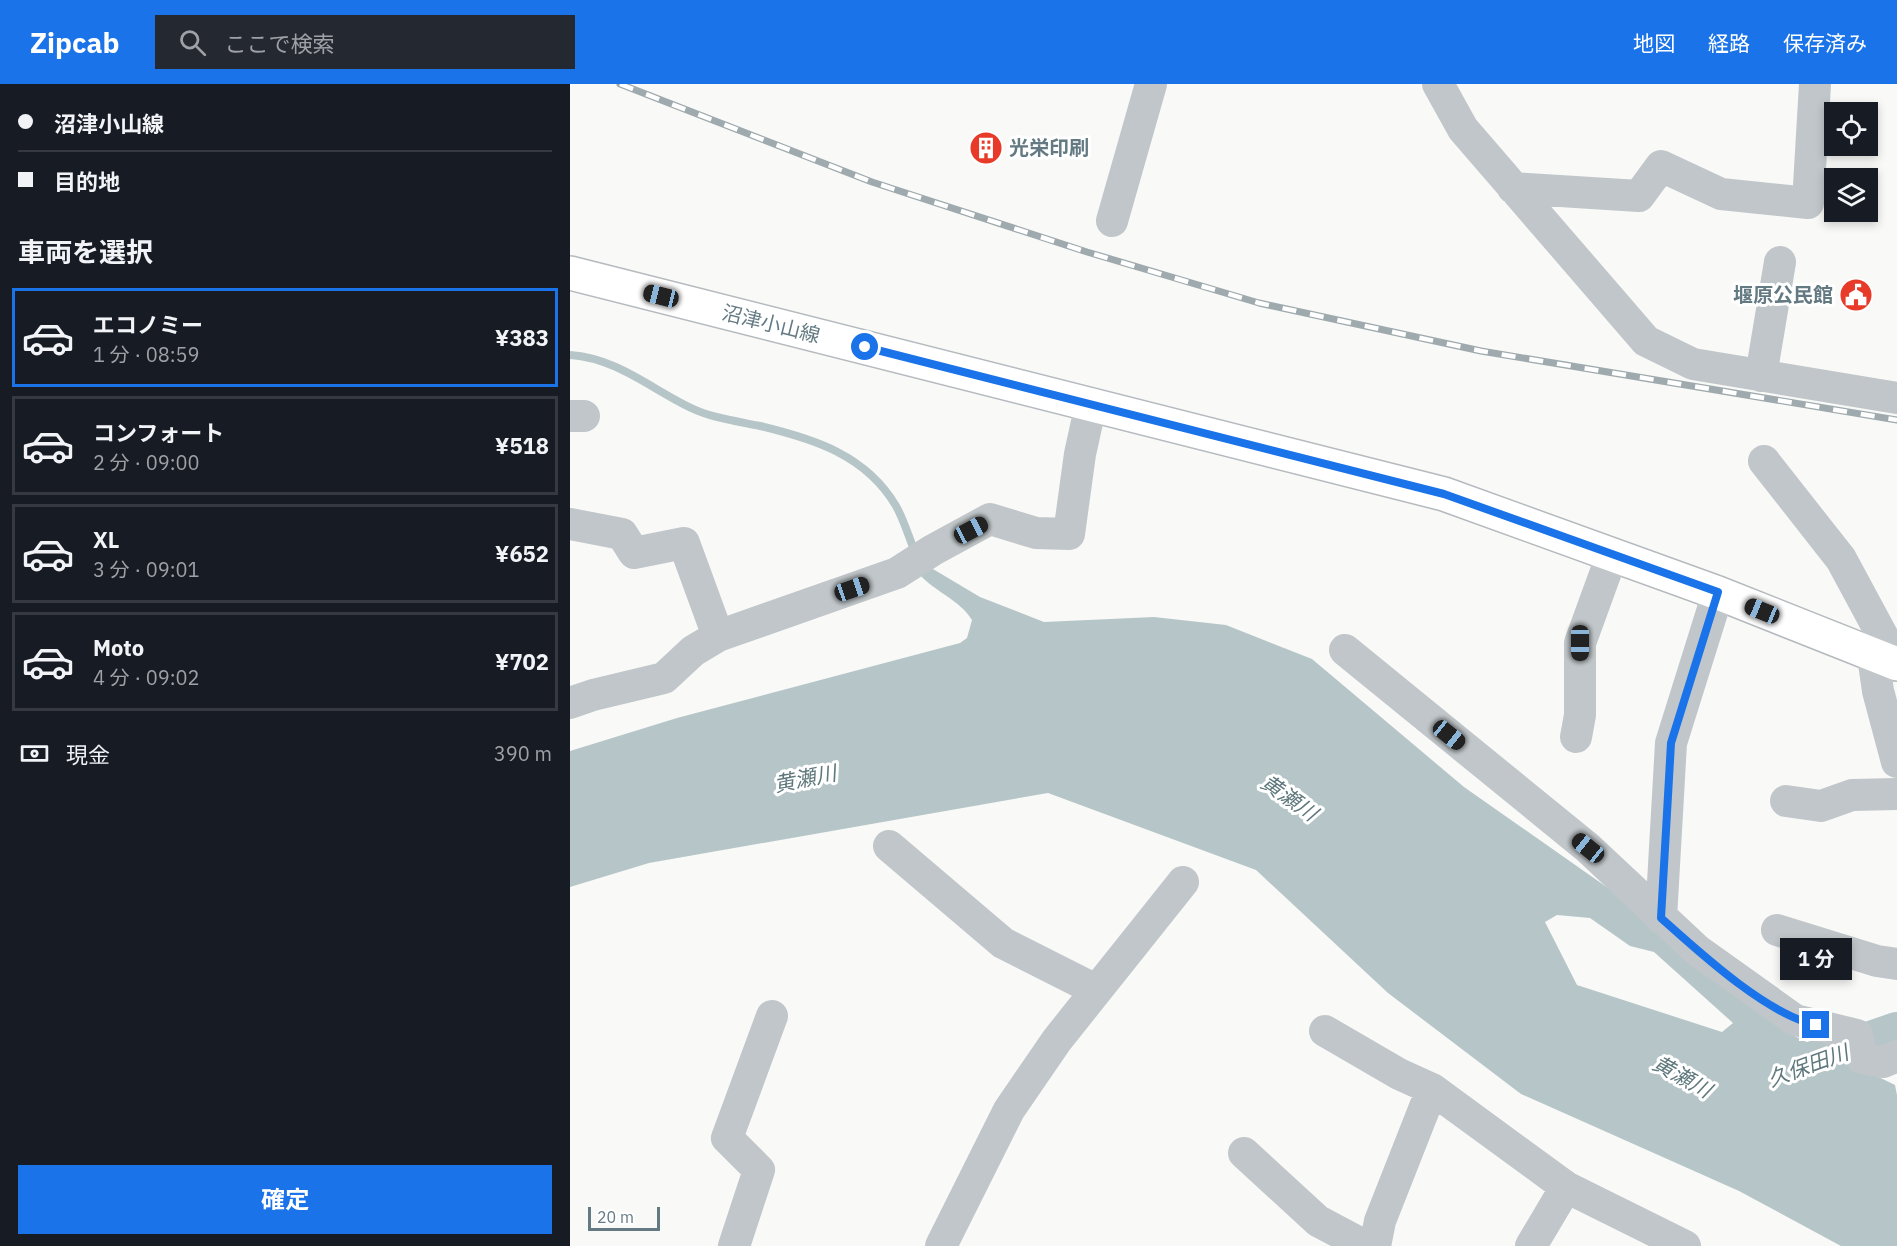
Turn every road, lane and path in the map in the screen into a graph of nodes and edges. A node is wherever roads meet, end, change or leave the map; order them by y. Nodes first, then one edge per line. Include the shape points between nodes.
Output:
1 (1151, 84) edge
2 (1438, 84) edge
3 (1815, 84) edge
4 (1513, 188) junction
5 (1112, 221) dead end
6 (1780, 262) dead end
7 (570, 273) edge
8 (1761, 376) junction
9 (1897, 398) edge
10 (1091, 404) junction
11 (1764, 461) dead end
12 (570, 524) edge
13 (1612, 555) junction
14 (1718, 592) junction
15 (718, 636) junction
16 (1345, 650) dead end
17 (1889, 661) edge
18 (570, 703) edge
19 (1576, 737) dead end
20 (1897, 762) edge
21 (1897, 794) edge
22 (1786, 801) dead end
23 (889, 846) dead end
24 (1183, 882) dead end
25 (1661, 918) junction
26 (1777, 930) dead end
27 (1897, 964) edge
28 (1096, 990) junction
29 (772, 1016) dead end
30 (1325, 1031) dead end
31 (1897, 1056) edge
32 (1431, 1089) junction
33 (1244, 1153) dead end
34 (1566, 1187) junction
35 (1680, 1245) edge
36 (734, 1246) edge
37 (941, 1246) edge
38 (1365, 1246) edge
39 (1375, 1246) edge
40 (1531, 1246) edge

1 - 5 street
2 - 4 street via 1463,129
3 - 4 street via 1808,203 1721,194 1661,166 1639,196
4 - 8 street via 1647,341 1693,364
6 - 8 street
7 - 10 main road, 沼津小山線
8 - 9 street
10 - 13 main road, 沼津小山線 via 1444,494
10 - 15 street via 1069,534 1036,533 990,519 897,573
11 - 17 street via 1841,559
12 - 15 street via 622,534 634,553 684,543
13 - 14 main road, 沼津小山線
13 - 19 street via 1580,643 1580,715
14 - 17 main road, 沼津小山線
14 - 25 street via 1671,743
15 - 18 street via 693,651 664,678
16 - 25 street via 1588,848
17 - 20 street via 1878,691
21 - 22 street via 1852,795 1821,806
23 - 28 street via 1003,943
24 - 28 street
25 - 31 street via 1697,950 1795,1020 1860,1046 1883,1062
26 - 27 street
28 - 37 street via 1056,1040 1009,1110
29 - 36 street via 727,1138 759,1170
30 - 32 street
32 - 34 street
32 - 39 street via 1380,1221
33 - 38 street via 1318,1221
34 - 35 street
34 - 40 street

